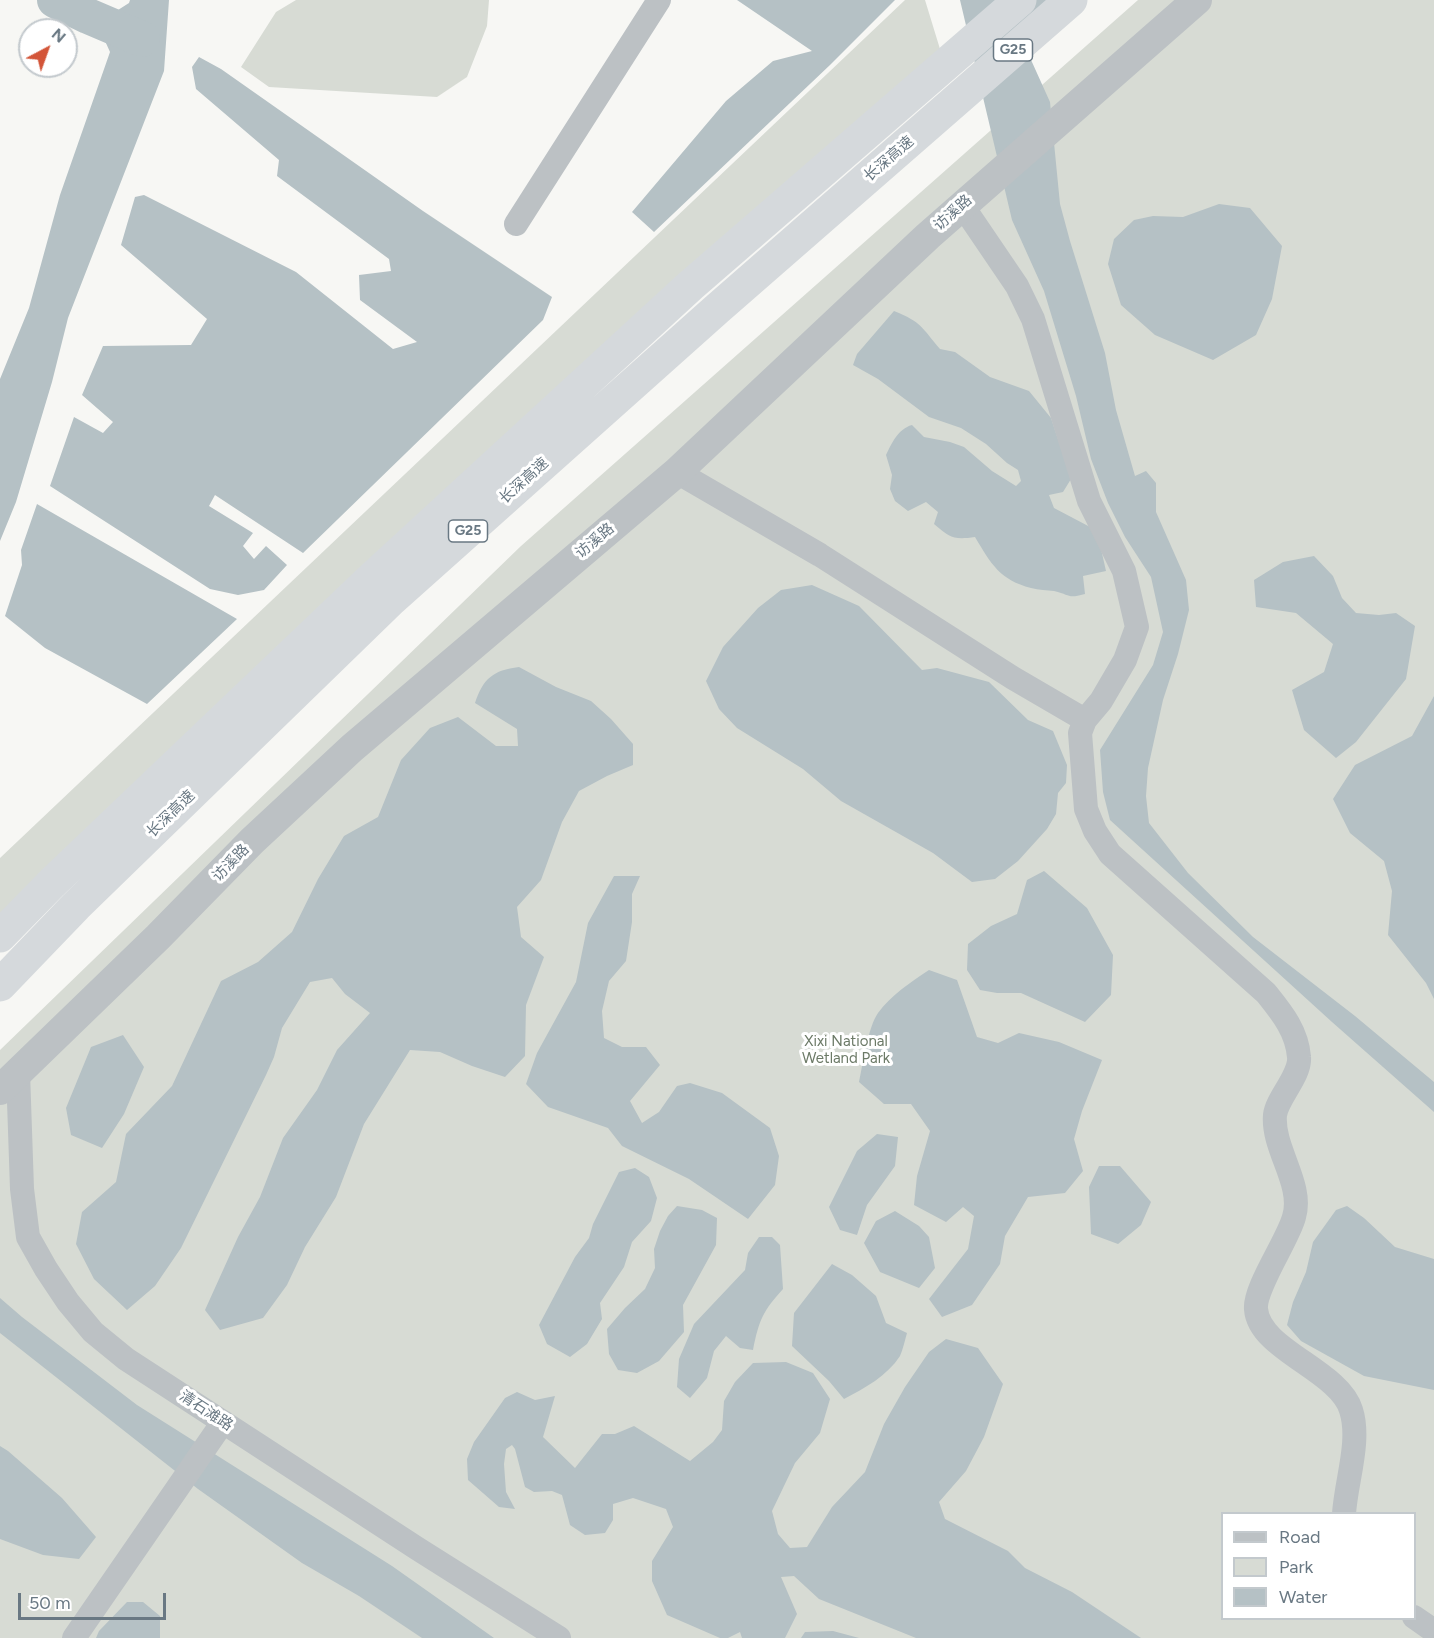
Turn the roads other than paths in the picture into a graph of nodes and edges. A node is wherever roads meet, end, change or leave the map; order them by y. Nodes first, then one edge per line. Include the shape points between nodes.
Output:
1 (659, 0) edge
2 (1020, 0) edge
3 (1071, 0) edge
4 (1197, 0) edge
5 (962, 205) junction
6 (516, 224) dead end
7 (677, 472) junction
8 (1085, 720) junction
9 (0, 936) edge
10 (0, 985) edge
11 (9, 1081) edge
12 (223, 1422) junction
13 (1344, 1512) edge
14 (1416, 1618) edge
15 (1434, 1630) edge
16 (74, 1638) edge
17 (559, 1638) edge

1 - 6 street
2 - 9 highway, 长深高速 / G25 via 690,286 370,580
3 - 10 highway, 长深高速 / G25 via 391,600
4 - 5 street, 访溪路
5 - 7 street, 访溪路
5 - 8 street via 1017,286 1033,319 1089,501 1124,571 1135,616 1137,627 1125,660
7 - 8 street via 820,555
7 - 11 street, 访溪路 via 352,748
8 - 13 street via 1080,733 1086,809 1110,854 1266,993 1288,1021 1297,1042 1300,1060 1275,1113 1276,1136 1296,1199 1294,1216 1256,1309 1272,1338 1335,1386 1351,1407 1354,1441
11 - 12 street, 清石滩路 via 28,1237 46,1269 93,1332 126,1359
12 - 16 street
12 - 17 street, 清石滩路
14 - 15 street

